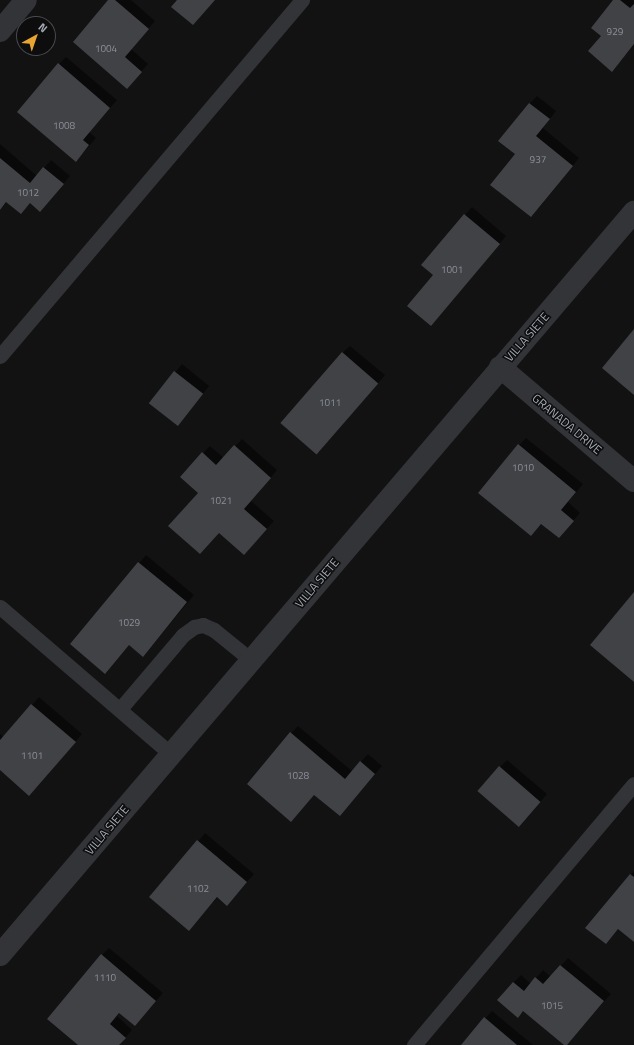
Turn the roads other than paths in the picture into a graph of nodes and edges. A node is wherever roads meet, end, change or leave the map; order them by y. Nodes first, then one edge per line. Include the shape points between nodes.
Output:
1 (26, 0) edge
2 (302, 0) edge
3 (0, 31) edge
4 (634, 212) edge
5 (0, 356) edge
6 (500, 367) junction
7 (634, 481) edge
8 (0, 607) edge
9 (251, 660) junction
10 (120, 709) junction
11 (171, 754) junction
12 (634, 784) edge
13 (0, 955) edge
14 (414, 1045) edge

1 - 3 street
2 - 5 lane
4 - 6 street, VILLA SIETE
6 - 7 street, GRANADA DRIVE
6 - 9 street, VILLA SIETE
8 - 10 lane
9 - 10 lane via 214,630 203,624 194,627 183,635
9 - 11 street, VILLA SIETE
10 - 11 lane
11 - 13 street, VILLA SIETE
12 - 14 lane

